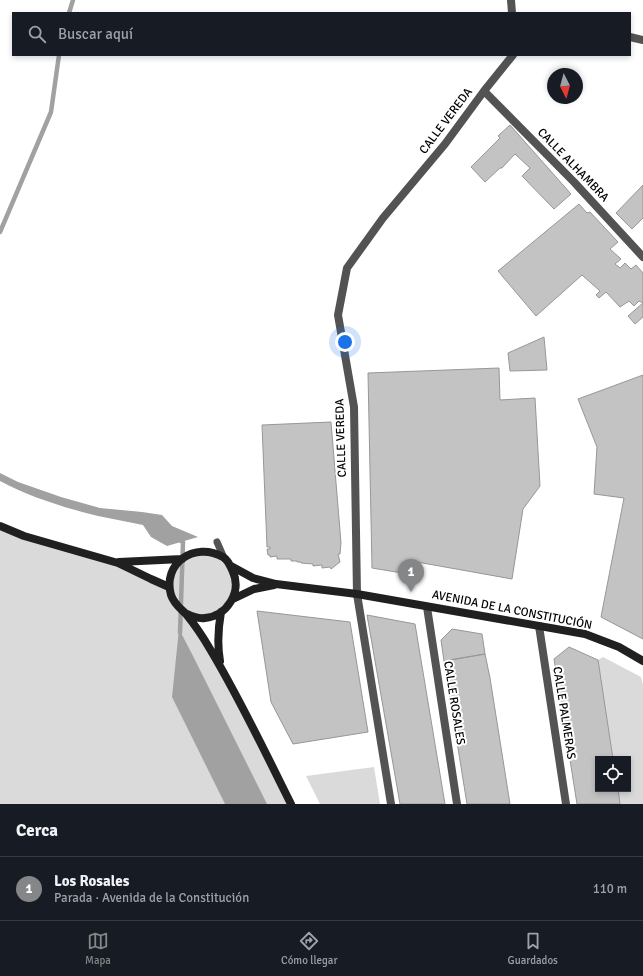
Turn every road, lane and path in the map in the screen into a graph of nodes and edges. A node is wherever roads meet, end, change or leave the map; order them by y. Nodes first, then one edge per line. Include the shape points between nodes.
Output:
1 (511, 0) edge
2 (512, 12) edge
3 (631, 37) edge
4 (643, 40) edge
5 (512, 56) edge
6 (484, 91) junction
7 (643, 257) edge
8 (0, 526) edge
9 (217, 542) dead end
10 (224, 558) junction
11 (182, 559) junction
12 (118, 562) junction
13 (231, 566) junction
14 (276, 584) junction
15 (169, 586) junction
16 (357, 594) junction
17 (233, 599) junction
18 (427, 607) junction
19 (221, 612) junction
20 (185, 613) junction
21 (539, 626) junction
22 (643, 661) edge
23 (222, 668) junction
24 (291, 804) edge
25 (391, 804) edge
26 (457, 804) edge
27 (566, 804) edge

1 - 2 street
3 - 4 street
5 - 6 street, CALLE VEREDA
6 - 7 street, CALLE ALHAMBRA via 574,182
6 - 16 street, CALLE VEREDA via 347,268 338,315 354,406
8 - 12 main road via 24,536
9 - 10 lane
10 - 11 main road via 201,551 191,553
10 - 13 main road
11 - 12 main road
11 - 15 main road via 172,571
12 - 15 main road
13 - 14 main road via 253,578
13 - 17 main road via 236,577
14 - 16 main road, AVENIDA DE LA CONSTITUCIÓN
14 - 17 main road via 254,589
15 - 20 main road via 171,597
16 - 18 main road, AVENIDA DE LA CONSTITUCIÓN
16 - 25 street, CALLE VEREDA
17 - 19 main road
18 - 21 main road, AVENIDA DE LA CONSTITUCIÓN
18 - 26 street, CALLE ROSALES
19 - 20 main road via 205,618
19 - 23 main road via 217,629
20 - 23 main road
21 - 22 main road, AVENIDA DE LA CONSTITUCIÓN via 585,634
21 - 27 street, CALLE PALMERAS
23 - 24 main road

